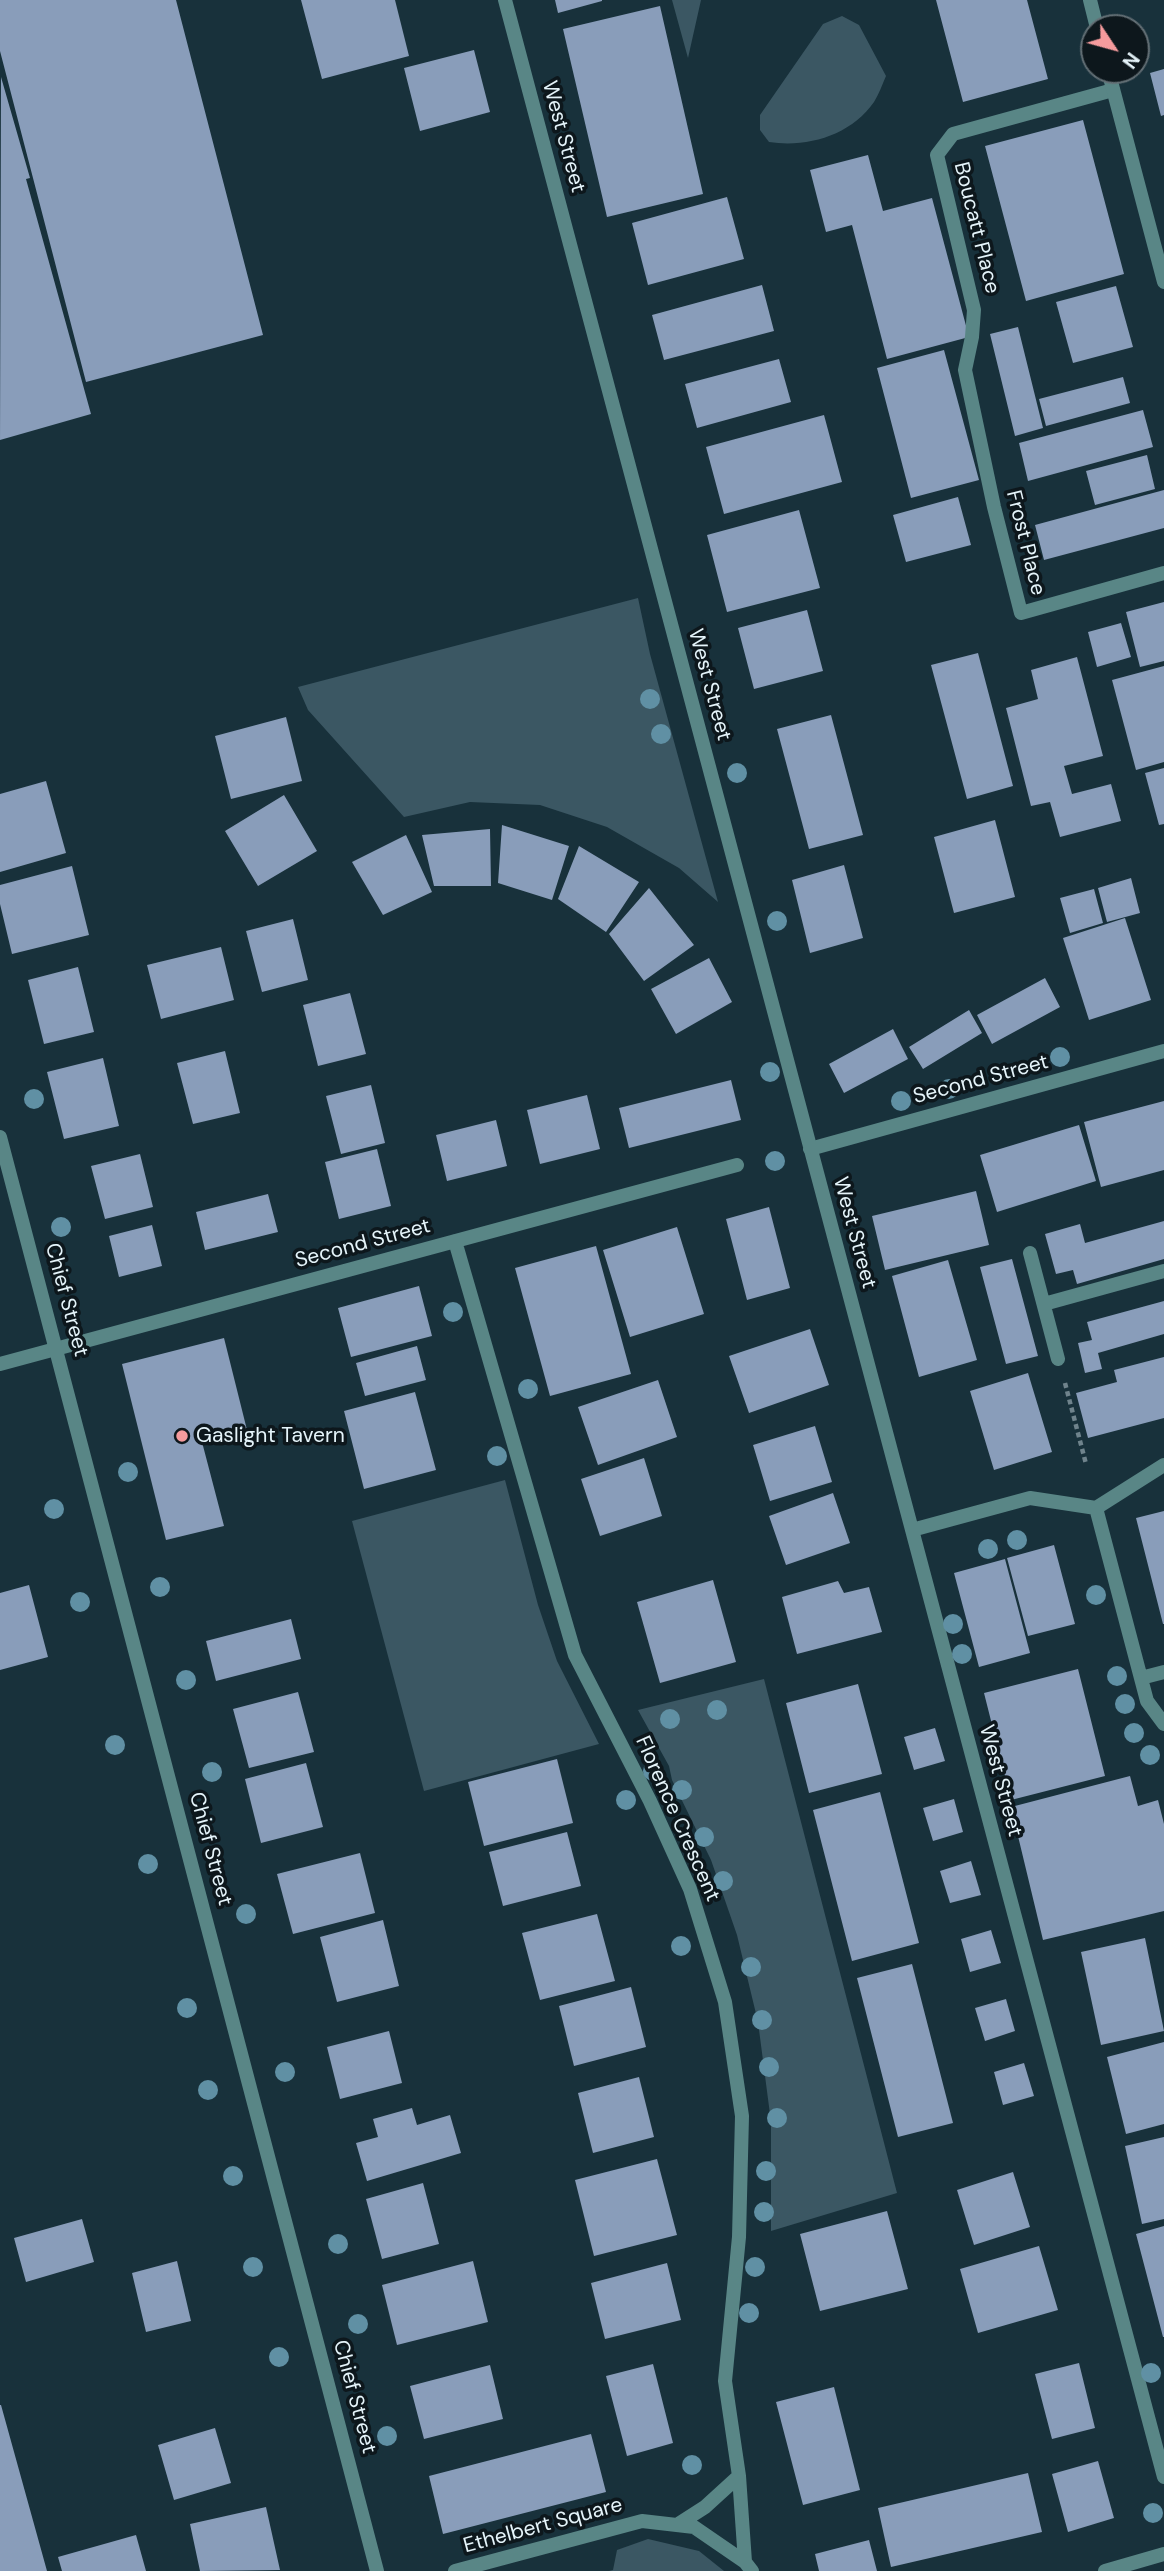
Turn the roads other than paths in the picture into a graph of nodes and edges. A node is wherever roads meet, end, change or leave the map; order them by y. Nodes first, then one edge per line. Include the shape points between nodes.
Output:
1 (505, 0) edge
2 (1112, 84) edge
3 (1113, 90) junction
4 (1164, 282) edge
5 (972, 337) joint
6 (1164, 573) edge
7 (1164, 1051) edge
8 (0, 1137) edge
9 (810, 1149) junction
10 (737, 1165) dead end
11 (455, 1241) junction
12 (1030, 1253) dead end
13 (1164, 1271) edge
14 (1044, 1304) junction
15 (57, 1349) junction
16 (1058, 1359) road end
17 (0, 1364) edge
18 (1164, 1465) edge
19 (1097, 1508) junction
20 (912, 1531) junction
21 (1164, 1672) edge
22 (1141, 1678) junction
23 (1164, 1724) edge
24 (739, 2476) junction
25 (1164, 2477) edge
26 (677, 2525) junction
27 (1164, 2554) edge
28 (748, 2566) edge
29 (377, 2571) edge
30 (455, 2571) edge
31 (1105, 2571) edge

1 - 9 street, West Street
2 - 3 street
3 - 4 street
3 - 5 street, Boucatt Place via 954,134 937,155 974,310
5 - 6 street, Frost Place via 965,370 1021,613
7 - 9 street, Second Street
8 - 15 street, Chief Street
9 - 20 street, West Street
10 - 11 street, Second Street
11 - 15 street, Second Street
11 - 24 street, Florence Crescent via 575,1655 690,1889 725,2002 742,2116 739,2237 725,2381
12 - 14 street
13 - 14 street
14 - 16 street
15 - 17 street, Second Street
15 - 29 street, Chief Street
18 - 19 street
19 - 20 street via 1030,1498
19 - 22 street
20 - 25 street, West Street
21 - 22 street
22 - 23 street via 1147,1701
24 - 26 street
24 - 28 street, Florence Crescent
26 - 28 street, Ethelbert Square via 694,2527
26 - 30 street, Ethelbert Square via 642,2521
27 - 31 street

